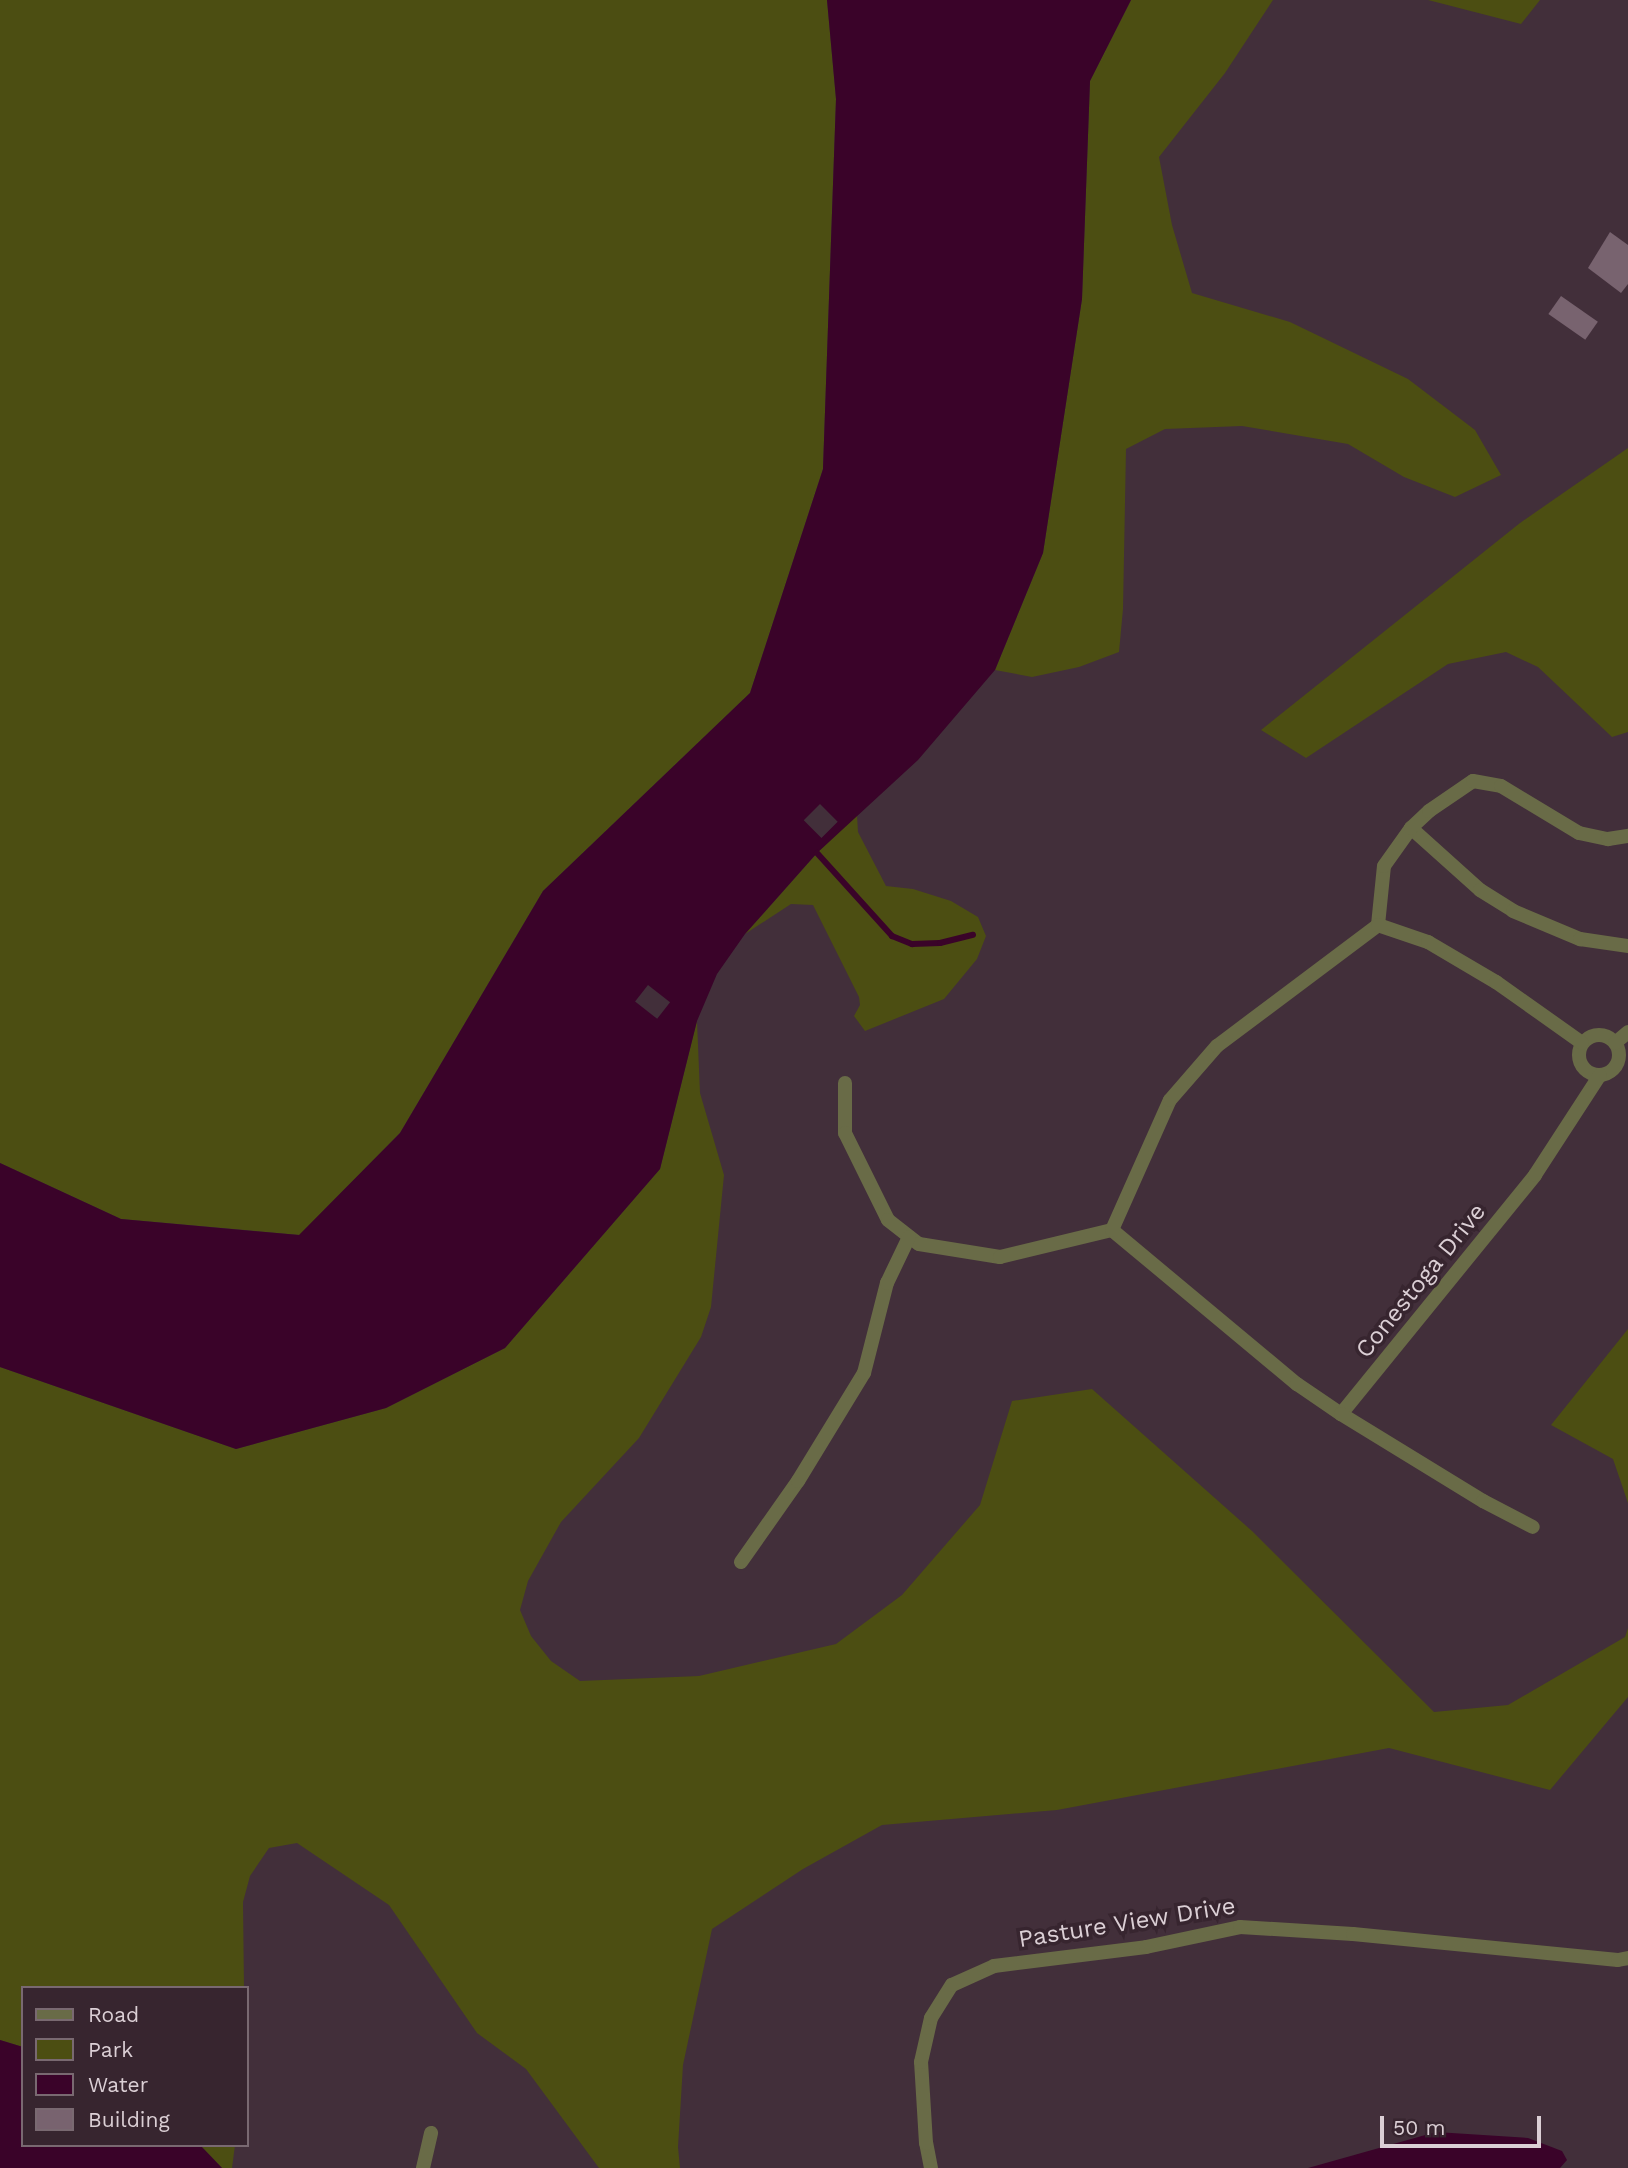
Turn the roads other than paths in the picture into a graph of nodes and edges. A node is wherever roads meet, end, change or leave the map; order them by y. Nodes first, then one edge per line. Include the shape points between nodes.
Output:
1 (1411, 828) junction
2 (1628, 836) edge
3 (1378, 925) junction
4 (1628, 946) edge
5 (1628, 1031) edge
6 (1583, 1043) junction
7 (1615, 1043) junction
8 (1600, 1075) junction
9 (845, 1083) dead end
10 (1112, 1230) junction
11 (909, 1237) junction
12 (1341, 1414) junction
13 (1533, 1527) dead end
14 (741, 1562) dead end
15 (1628, 1958) edge
16 (431, 2133) dead end
17 (423, 2168) edge
18 (931, 2168) edge

1 - 2 street via 1473,781 1501,786 1579,833 1608,839
1 - 3 street via 1384,866
1 - 4 street via 1480,890 1513,911 1580,939
3 - 6 street via 1428,942 1496,982
3 - 10 street via 1217,1046 1170,1100
5 - 7 street
6 - 7 street via 1600,1035
6 - 8 street via 1578,1055 1583,1067
7 - 8 street via 1617,1065
8 - 12 street, Conestoga Drive via 1535,1175
9 - 11 street via 845,1133 888,1220
10 - 11 street via 1000,1256 919,1244
10 - 12 street via 1297,1384
11 - 14 street via 887,1283 864,1373 798,1481
12 - 13 street
15 - 18 street, Pasture View Drive via 1240,1927 1146,1947 994,1966 952,1985 931,2018 921,2062
16 - 17 street

